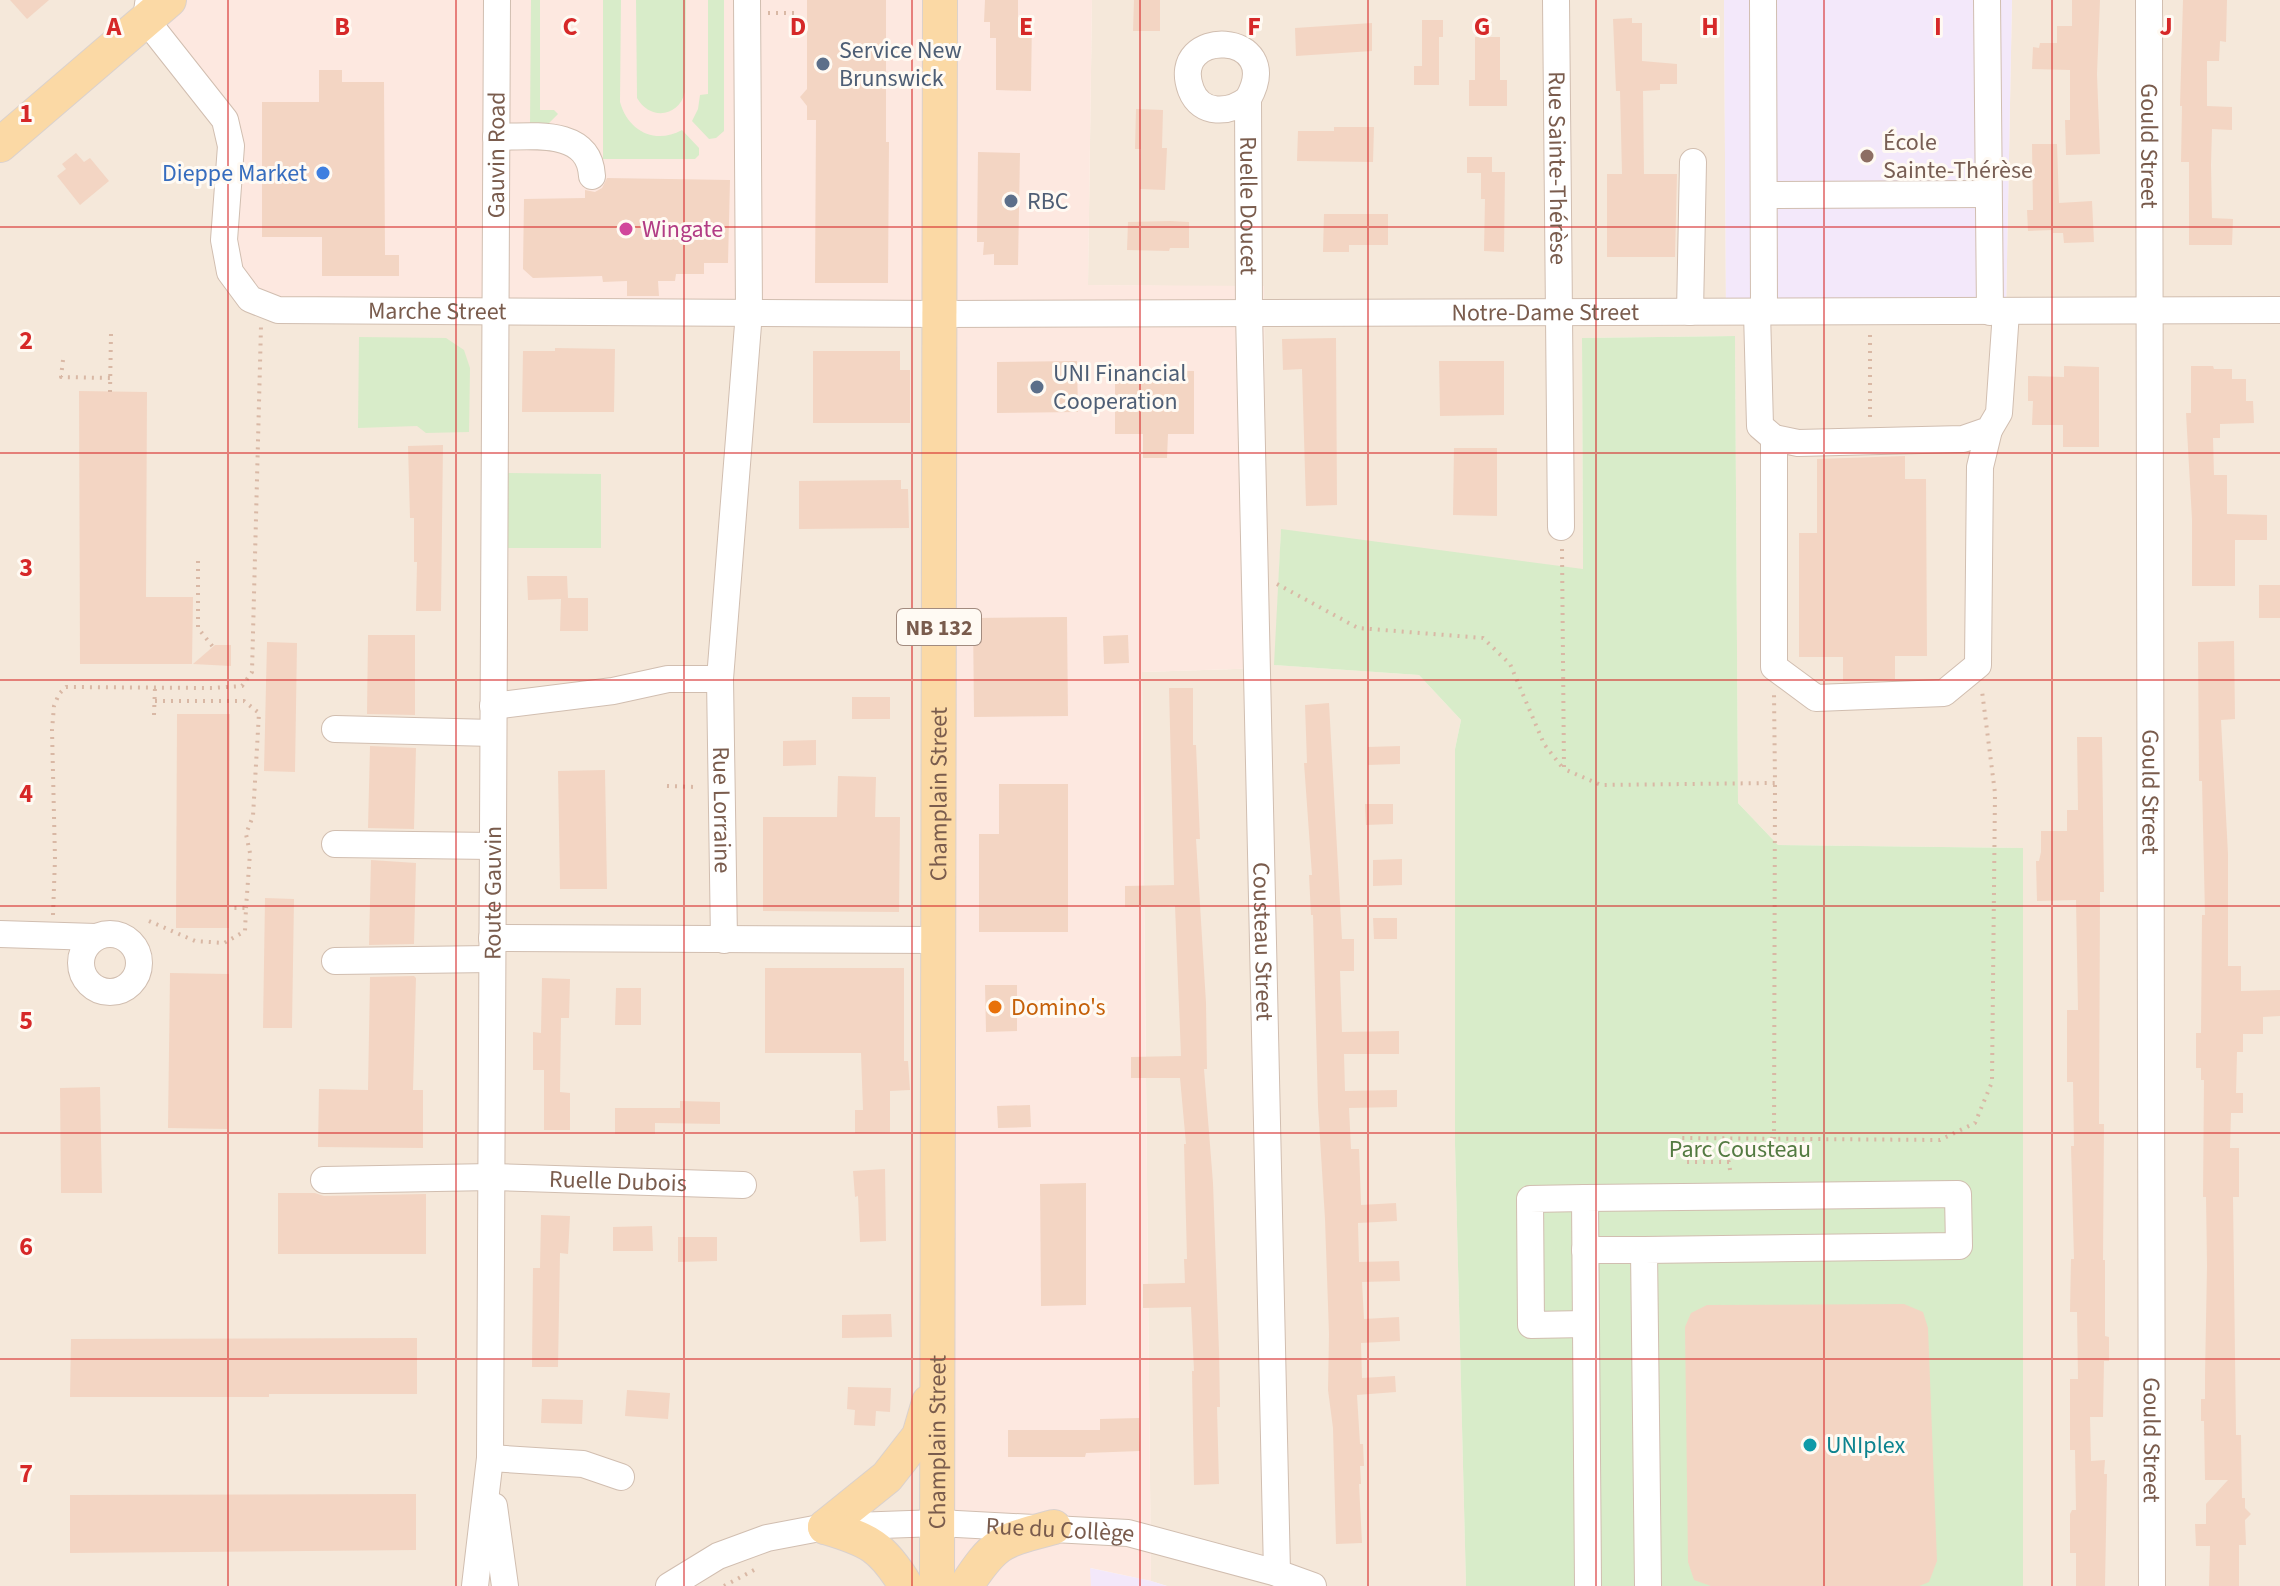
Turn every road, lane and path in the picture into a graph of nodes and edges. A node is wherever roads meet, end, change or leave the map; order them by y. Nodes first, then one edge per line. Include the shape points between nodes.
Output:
1 (497, 0) edge
2 (940, 0) edge
3 (1556, 0) edge
4 (1763, 0) edge
5 (1987, 0) edge
6 (2149, 0) edge
7 (757, 6) edge
8 (154, 7) edge
9 (798, 13) dead end
10 (1248, 99) dead end
11 (496, 137) junction
12 (0, 145) edge
13 (1693, 162) dead end
14 (592, 176) dead end
15 (1987, 194) junction
16 (1764, 195) junction
17 (261, 304) junction
18 (2150, 310) junction
19 (2280, 310) edge
20 (495, 311) junction
21 (749, 312) junction
22 (1559, 312) junction
23 (1690, 312) junction
24 (1760, 312) junction
25 (1870, 312) junction
26 (1998, 312) junction
27 (1249, 313) junction
28 (941, 314) junction
29 (111, 334) dead end
30 (63, 360) dead end
31 (110, 378) junction
32 (110, 392) dead end
33 (1989, 430) junction
34 (1774, 438) junction
35 (1870, 441) junction
36 (1561, 527) joint
37 (198, 561) dead end
38 (1265, 578) dead end
39 (213, 647) dead end
40 (1978, 665) junction
41 (1774, 667) junction
42 (720, 679) junction
43 (155, 687) junction
44 (155, 701) junction
45 (154, 715) dead end
46 (493, 720) junction
47 (335, 729) dead end
48 (1564, 769) junction
49 (1775, 783) junction
50 (667, 786) dead end
51 (695, 787) dead end
52 (335, 844) dead end
53 (493, 846) junction
54 (229, 908) dead end
55 (246, 908) junction
56 (53, 914) dead end
57 (149, 921) dead end
58 (0, 934) edge
59 (96, 937) dead end
60 (724, 940) junction
61 (939, 940) junction
62 (492, 949) junction
63 (335, 961) dead end
64 (1774, 1139) junction
65 (1730, 1170) dead end
66 (492, 1177) junction
67 (324, 1180) dead end
68 (743, 1185) dead end
69 (1585, 1198) junction
70 (1585, 1250) junction
71 (1644, 1250) junction
72 (1586, 1324) junction
73 (938, 1375) junction
74 (490, 1466) junction
75 (621, 1477) dead end
76 (938, 1523) junction
77 (825, 1527) junction
78 (1054, 1527) junction
79 (763, 1565) dead end
80 (1277, 1573) junction
81 (475, 1586) edge
82 (505, 1586) edge
83 (669, 1586) edge
84 (724, 1586) edge
85 (906, 1586) edge
86 (937, 1586) edge
87 (966, 1586) edge
88 (1313, 1586) edge
89 (1588, 1586) edge
90 (1648, 1586) edge
91 (2152, 1586) edge

1 - 11 street, Gauvin Road
2 - 28 main road, Champlain Street / NB 132
3 - 22 street, Rue Sainte-Thérèse
4 - 16 street
5 - 15 street
6 - 18 street, Gould Street
7 - 9 path
7 - 21 street, Rue Lorraine
8 - 12 main road
8 - 17 street via 225,120 231,146 224,240 230,272 250,299
10 - 27 street, Ruelle Doucet
11 - 14 street via 566,139 590,163
11 - 20 street, Gauvin Road
13 - 23 street
15 - 16 street
15 - 26 street
16 - 24 street
17 - 20 street, Marche Street via 278,310
17 - 43 path via 252,672 242,686
18 - 19 street, Notre-Dame Street
18 - 26 street, Notre-Dame Street
18 - 91 street, Gould Street
20 - 21 street, Marche Street
20 - 46 street, Route Gauvin
21 - 28 street, Marche Street
21 - 42 street, Rue Lorraine
22 - 23 street, Notre-Dame Street
22 - 27 street, Notre-Dame Street
22 - 36 street, Rue Sainte-Thérèse
23 - 24 street, Notre-Dame Street
24 - 25 street, Notre-Dame Street
24 - 34 street via 1760,426
25 - 26 street, Notre-Dame Street
25 - 35 path
26 - 33 street via 1999,413
27 - 28 street, Notre-Dame Street
27 - 80 street, Cousteau Street
28 - 61 main road, Champlain Street / NB 132
29 - 31 path
30 - 31 path via 61,377
31 - 32 path
33 - 35 street via 1963,439
33 - 40 street via 1980,467
34 - 35 street via 1798,443
34 - 41 street
36 - 48 path
37 - 39 path via 195,628
38 - 48 path via 1358,628 1483,638 1510,664 1544,744
40 - 41 street via 1944,693 1816,698
40 - 64 path via 1995,808 1992,1082 1975,1123 1940,1140
41 - 49 path
42 - 46 street via 668,679
42 - 60 street, Rue Lorraine
43 - 44 path
43 - 56 path via 66,687 59,694 52,730
44 - 45 path
44 - 55 path via 244,701 259,713 253,816 246,834
46 - 47 street
46 - 53 street, Route Gauvin
48 - 49 path via 1601,785
49 - 64 path
50 - 51 path
52 - 53 street
53 - 62 street, Route Gauvin
54 - 55 path
55 - 57 path via 245,931 224,943 195,941
58 - 59 street
60 - 61 street
60 - 62 street
61 - 73 main road, Champlain Street / NB 132
62 - 63 street
62 - 66 street, Route Gauvin
64 - 65 path via 1678,1138 1687,1162 1729,1162
66 - 67 street, Ruelle Dubois
66 - 68 street, Ruelle Dubois
66 - 74 street, Route Gauvin
69 - 70 street
69 - 71 street via 1958,1194 1959,1246
69 - 72 street via 1530,1199 1530,1214 1531,1325
70 - 71 street
70 - 72 street
71 - 90 street
72 - 89 street
73 - 76 main road, Champlain Street / NB 132
73 - 77 main road via 919,1436 887,1477
74 - 75 street via 583,1464
74 - 81 street, Route Gauvin
74 - 82 street, Route Gauvin
76 - 77 street, Rue du Collège
76 - 78 street, Rue du Collège
76 - 86 main road, Champlain Street / NB 132
77 - 83 street, Rue du Collège via 767,1538 718,1556
77 - 85 main road via 864,1539 891,1561
78 - 80 street, Rue du Collège via 1128,1533
78 - 87 main road via 1007,1539 985,1557
79 - 84 path
80 - 88 street, Rue du Collège

